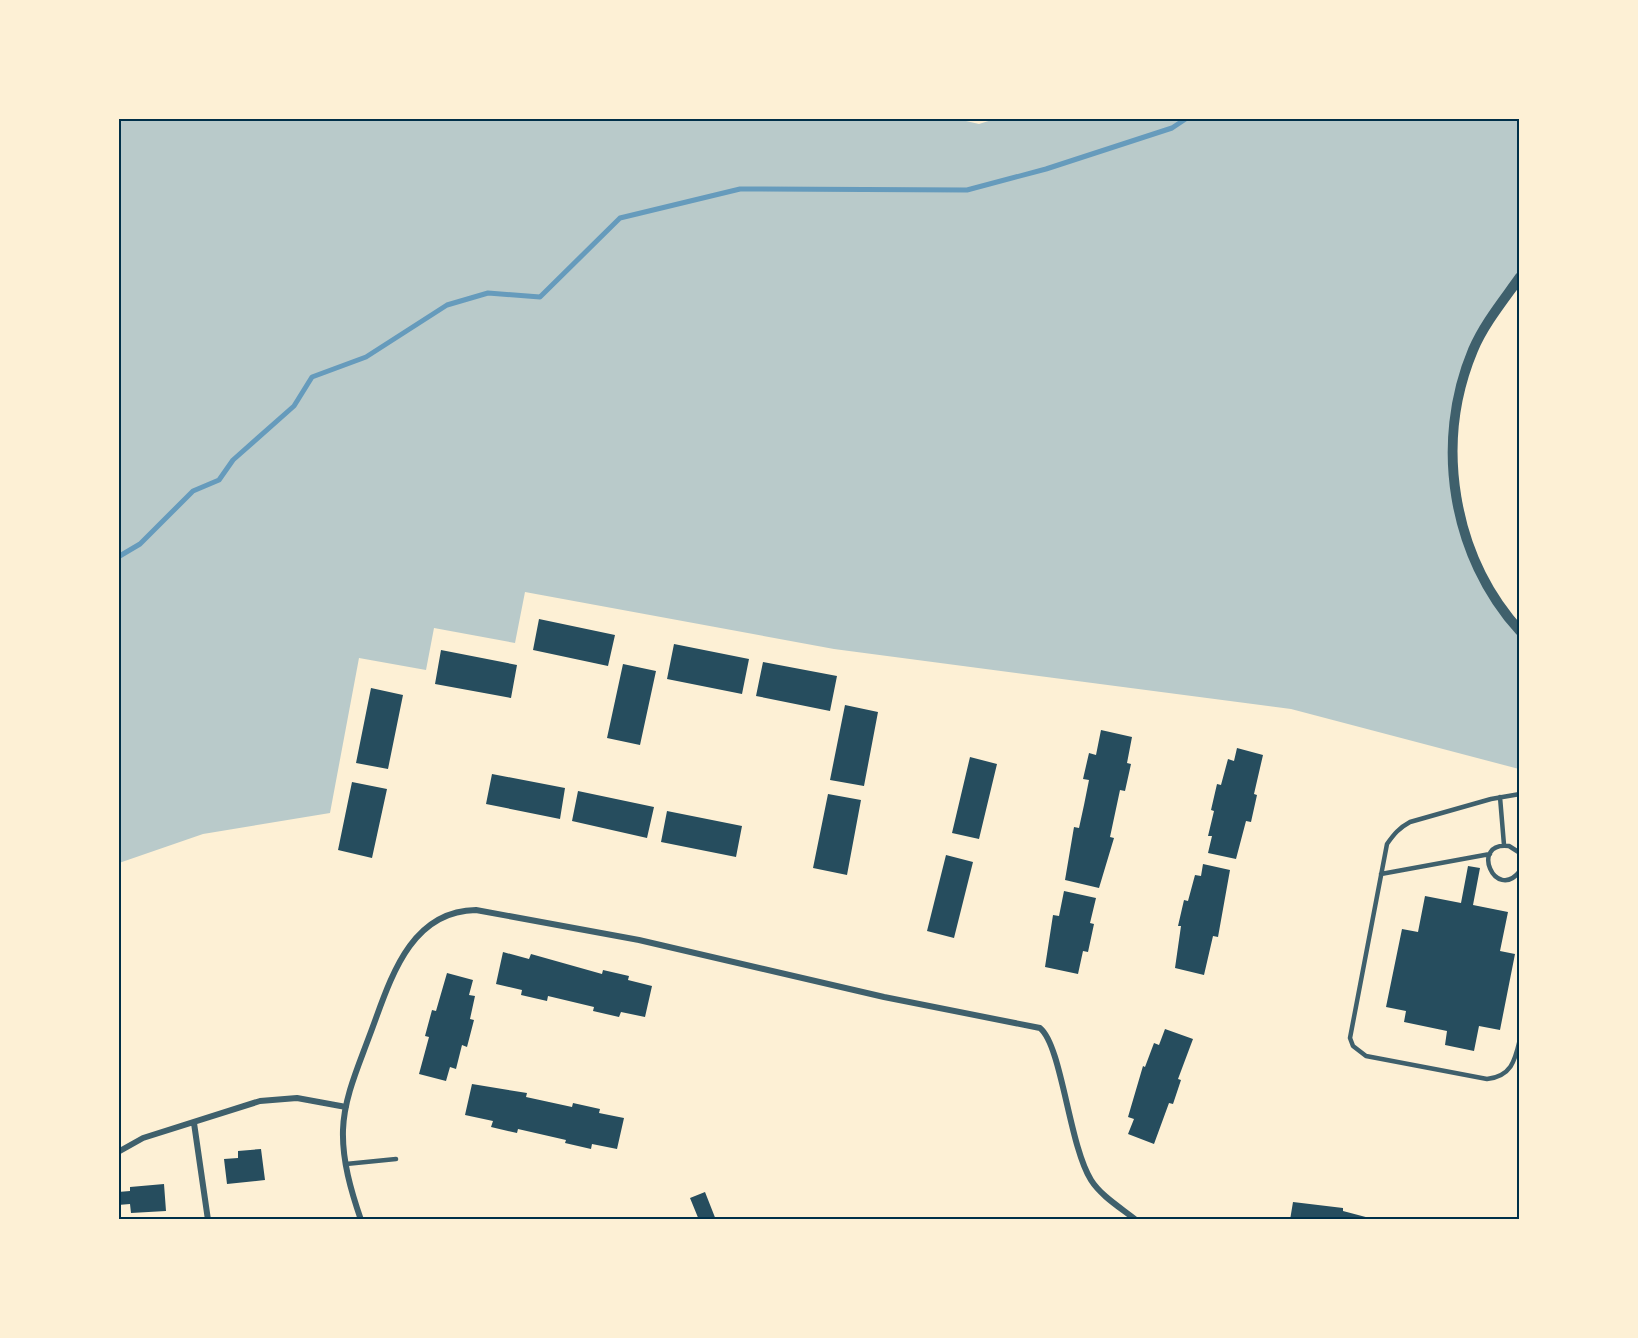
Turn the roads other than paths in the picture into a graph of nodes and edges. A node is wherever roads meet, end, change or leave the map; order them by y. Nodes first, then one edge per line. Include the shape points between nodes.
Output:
1 (1520, 277) edge
2 (1520, 631) edge
3 (1520, 794) edge
4 (1500, 797) junction
5 (1504, 845) junction
6 (1490, 854) junction
7 (1520, 854) edge
8 (1520, 871) edge
9 (1381, 874) junction
10 (1520, 1039) edge
11 (346, 1107) junction
12 (194, 1123) junction
13 (118, 1152) edge
14 (396, 1159) dead end
15 (346, 1164) junction
16 (208, 1220) edge
17 (361, 1220) edge
18 (1136, 1220) edge

1 - 2 street via 1473,350 1455,407 1451,448 1458,508 1473,555 1508,618
3 - 4 lane
4 - 5 lane
4 - 9 lane via 1399,827 1387,844
5 - 6 lane
5 - 7 lane
6 - 8 lane via 1488,865 1497,878 1508,879
6 - 9 lane
9 - 10 lane via 1351,1026 1353,1046 1366,1056 1488,1079 1500,1078 1508,1072
11 - 12 street via 273,1098
11 - 15 street
11 - 18 street via 387,988 405,952 426,928 444,916 464,910 486,911 639,939 884,997 1040,1028 1052,1045 1066,1108 1088,1175 1098,1189
12 - 13 street via 143,1138
12 - 16 street
14 - 15 lane
15 - 17 street

